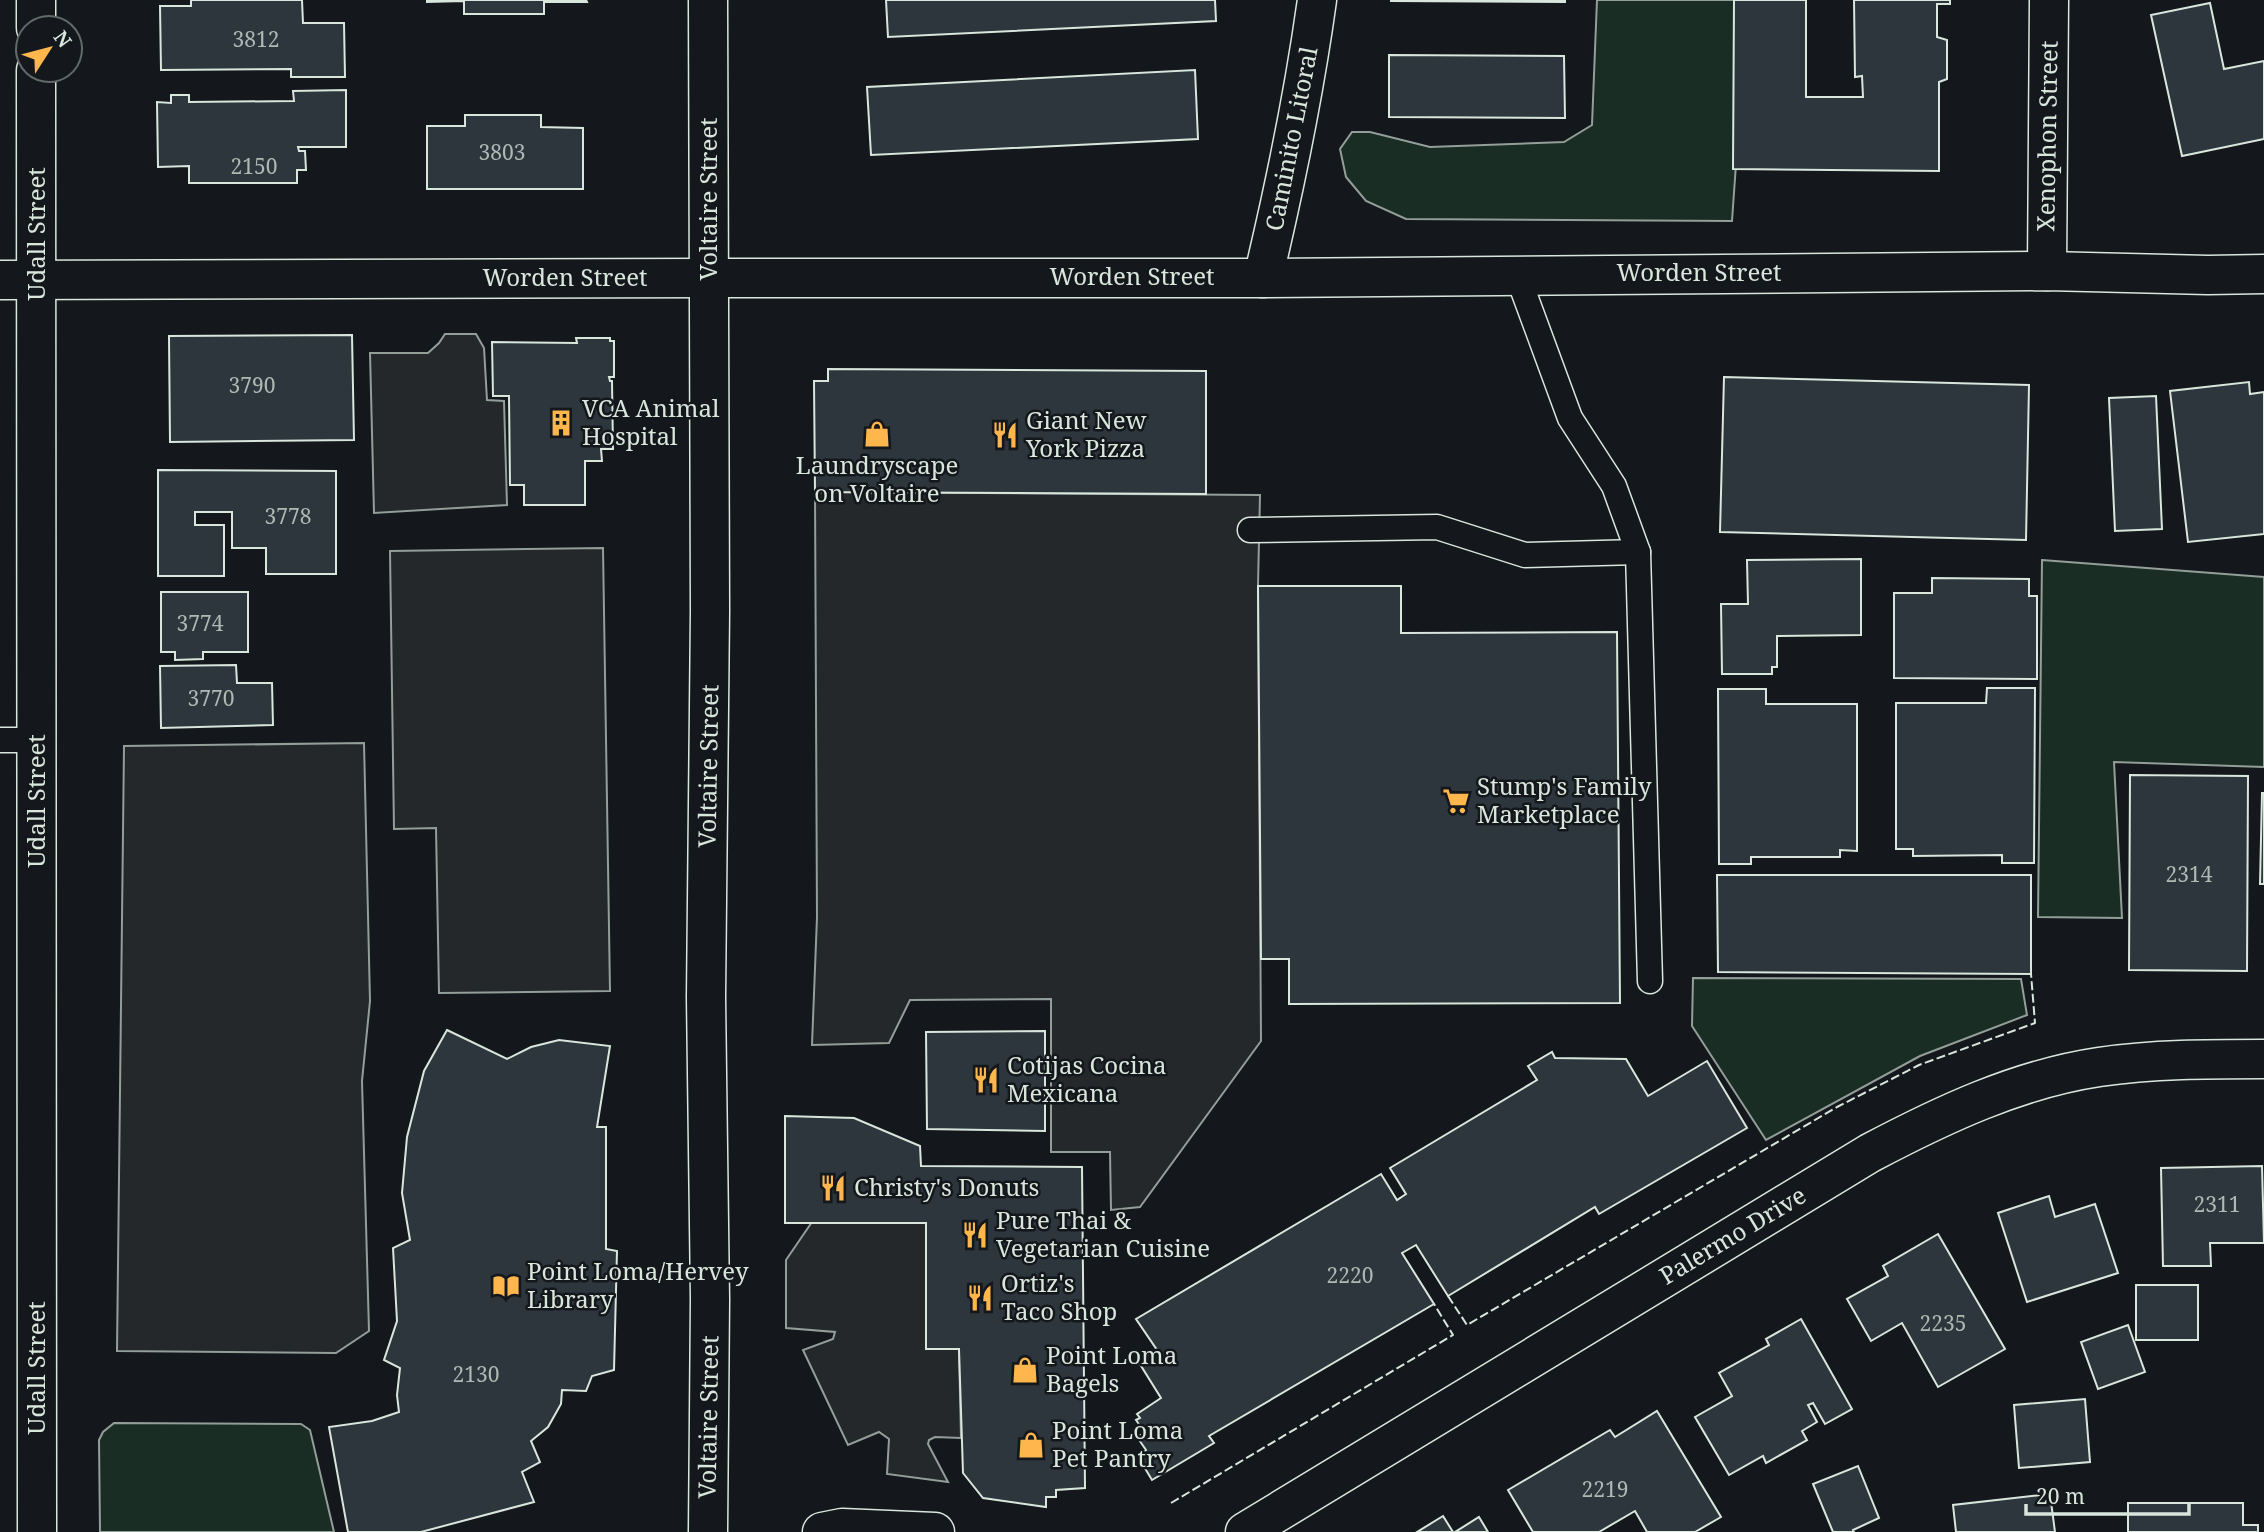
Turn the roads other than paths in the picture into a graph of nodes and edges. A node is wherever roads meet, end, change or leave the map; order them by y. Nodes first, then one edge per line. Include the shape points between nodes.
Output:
1 (708, 0) edge
2 (1317, 0) edge
3 (2049, 0) edge
4 (35, 84) edge
5 (2046, 271) junction
6 (1517, 274) junction
7 (2264, 274) edge
8 (709, 278) junction
9 (1263, 278) junction
10 (18, 280) edge
11 (1250, 530) dead end
12 (1637, 552) junction
13 (0, 740) edge
14 (37, 740) junction
15 (1650, 981) dead end
16 (2264, 1059) edge
17 (37, 1532) edge
18 (708, 1532) edge
19 (822, 1532) edge
20 (935, 1532) edge
21 (1245, 1532) edge

1 - 8 street, Voltaire Street
2 - 9 street, Caminito Litoral via 1282,201
3 - 5 street, Xenophon Street
4 - 10 street, Udall Street
5 - 6 street, Worden Street
5 - 7 street, Worden Street
6 - 9 street, Worden Street
6 - 12 lane via 1570,418 1614,486
8 - 9 street, Worden Street
8 - 10 street, Worden Street
8 - 18 street, Voltaire Street
10 - 14 street, Udall Street
11 - 12 lane via 1437,527 1525,555
12 - 15 lane
13 - 14 lane
14 - 17 street, Udall Street
16 - 21 street, Palermo Drive via 2098,1067 2034,1081 1921,1126
19 - 20 street via 842,1528

